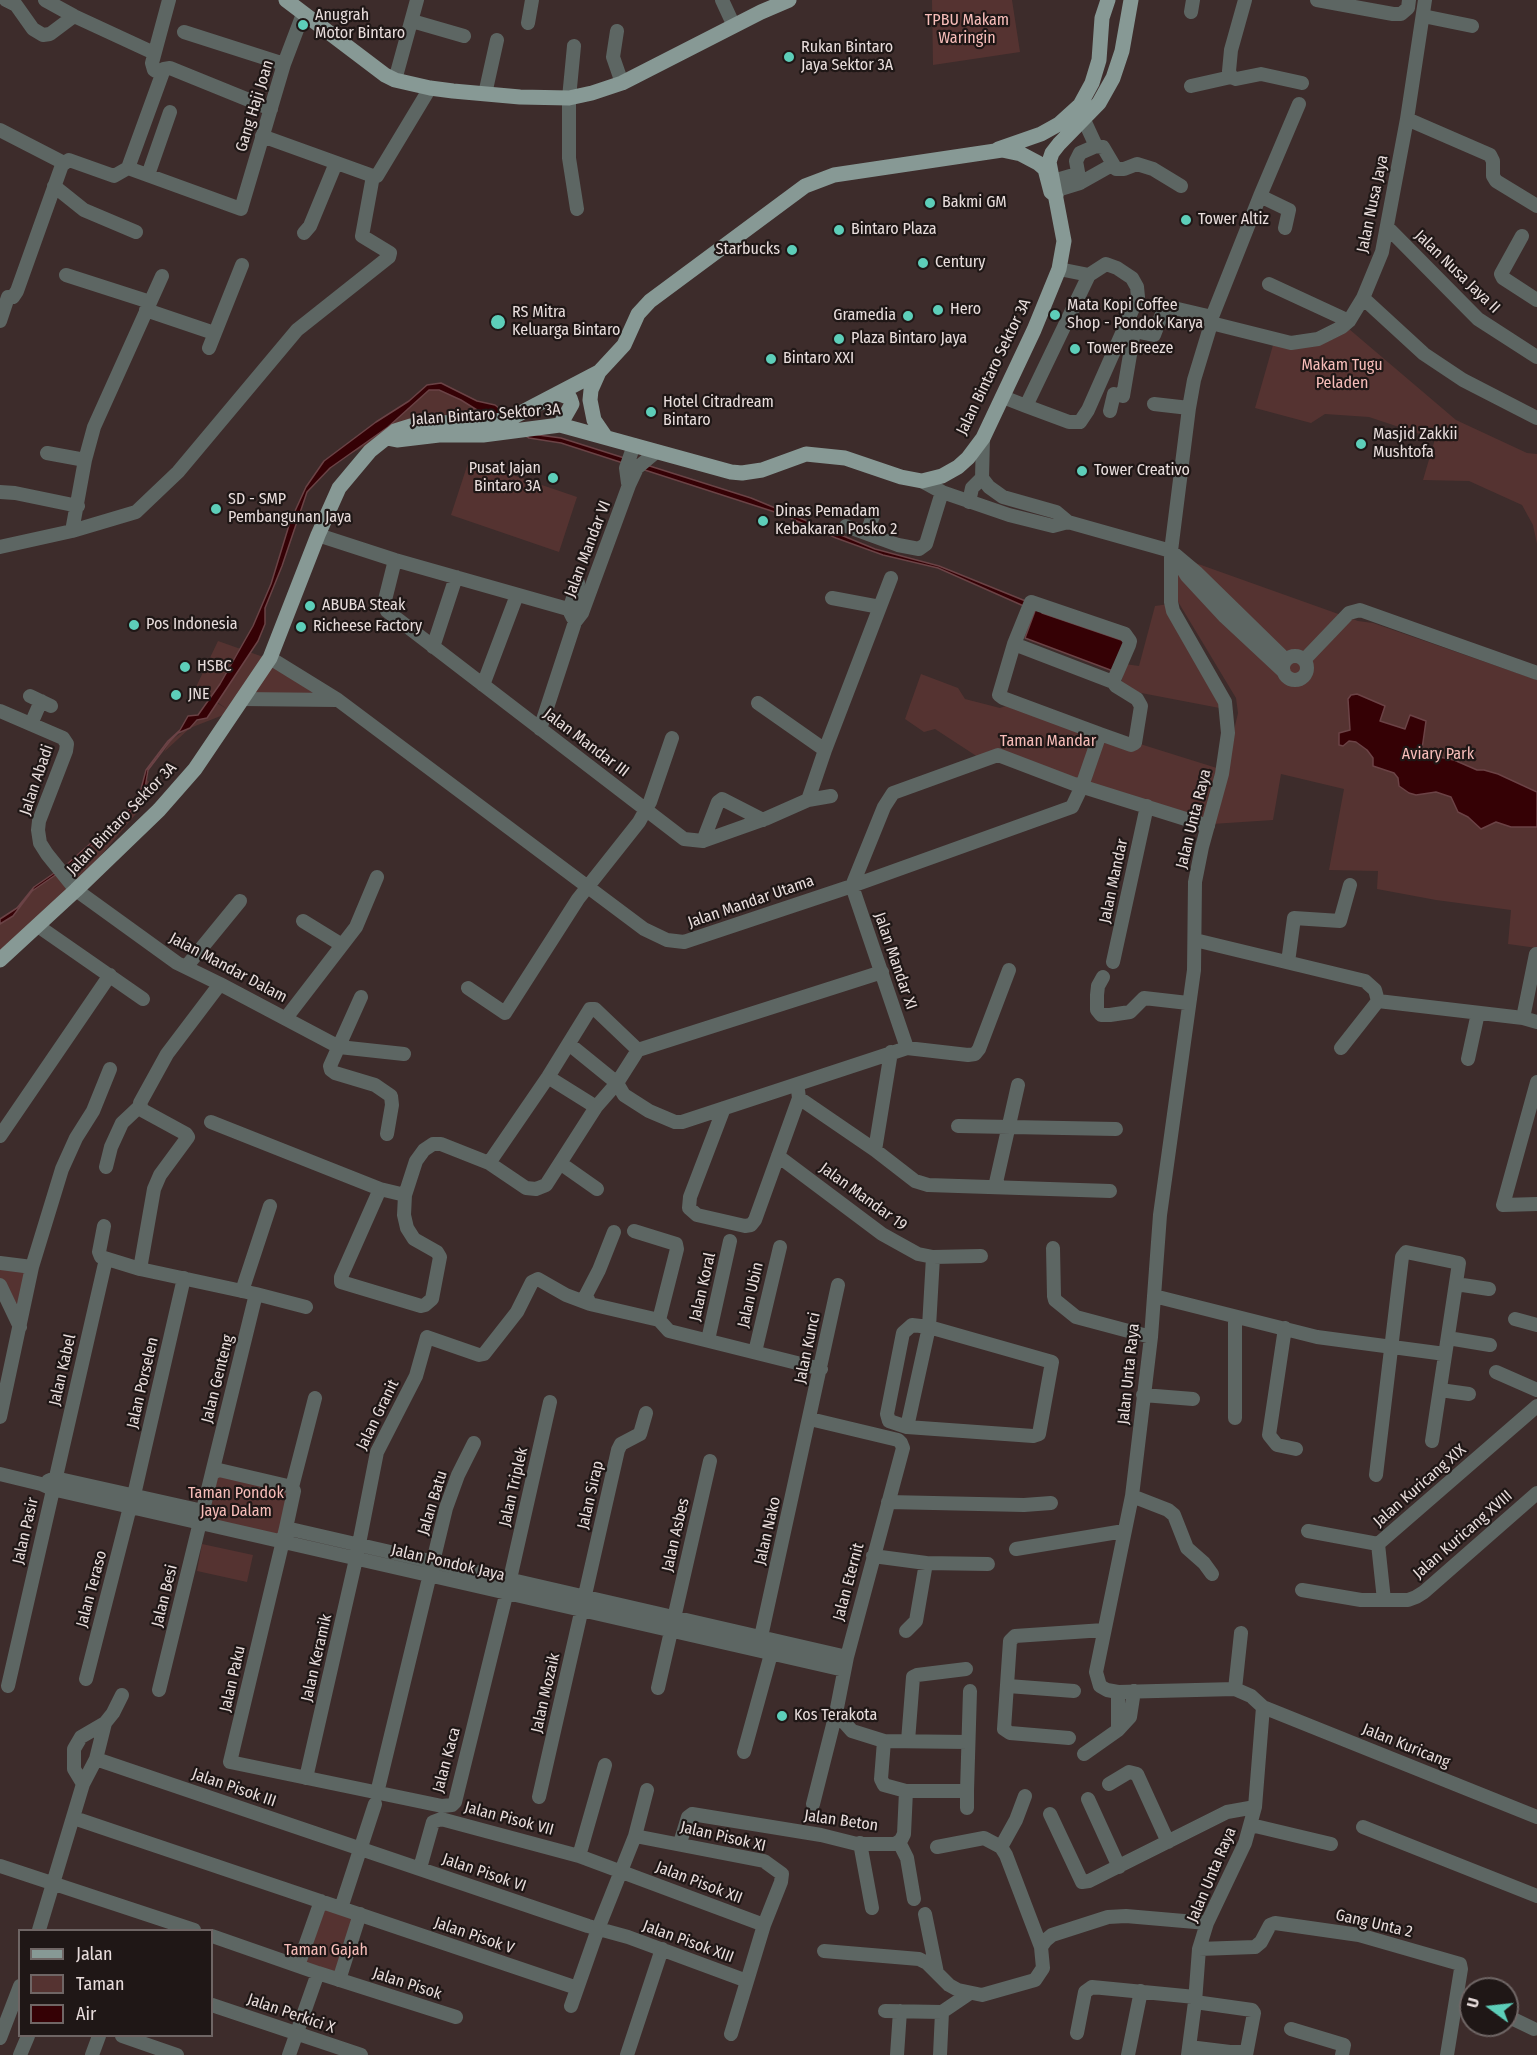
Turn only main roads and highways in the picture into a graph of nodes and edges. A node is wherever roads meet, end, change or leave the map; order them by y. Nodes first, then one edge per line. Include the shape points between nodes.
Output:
1 (286, 0) edge
2 (789, 0) edge
3 (1107, 0) edge
4 (1131, 0) edge
5 (772, 3) edge
6 (1102, 18) junction
7 (1126, 23) junction
8 (992, 151) junction
9 (1054, 189) junction
10 (599, 372) junction
11 (560, 394) junction
12 (560, 425) junction
13 (604, 436) junction
14 (387, 438) junction
15 (0, 960) edge

1 - 5 main road via 395,80 485,94 568,98 622,83
2 - 5 main road
3 - 6 main road, Jalan Bintaro Sektor 3A
4 - 7 main road, Jalan Bintaro Sektor 3A
6 - 7 main road via 1115,17
6 - 8 main road, Jalan Bintaro Sektor 3A via 1099,60 1080,105 1041,134
7 - 9 main road, Jalan Bintaro Sektor 3A via 1113,78 1099,103 1052,153 1049,162
8 - 9 main road, Jalan Bintaro Sektor 3A via 1021,154 1038,163 1045,170 1052,192
8 - 10 main road, Jalan Bintaro Sektor 3A via 834,175 805,186 650,301 638,314 624,345
9 - 13 main road, Jalan Bintaro Sektor 3A via 1064,241 1059,268 983,438 968,458 942,476 922,481 824,454 806,454 762,470 722,471 653,455
10 - 11 main road, Jalan Bintaro Sektor 3A
10 - 13 main road via 590,400 594,420
11 - 12 main road via 570,398 572,404
11 - 14 main road, Jalan Bintaro Sektor 3A via 513,417 411,426
12 - 13 main road, Jalan Bintaro Sektor 3A
12 - 14 main road, Jalan Bintaro Sektor 3A via 483,435
14 - 15 main road, Jalan Bintaro Sektor 3A via 370,451 339,488 270,658 195,769 159,810

